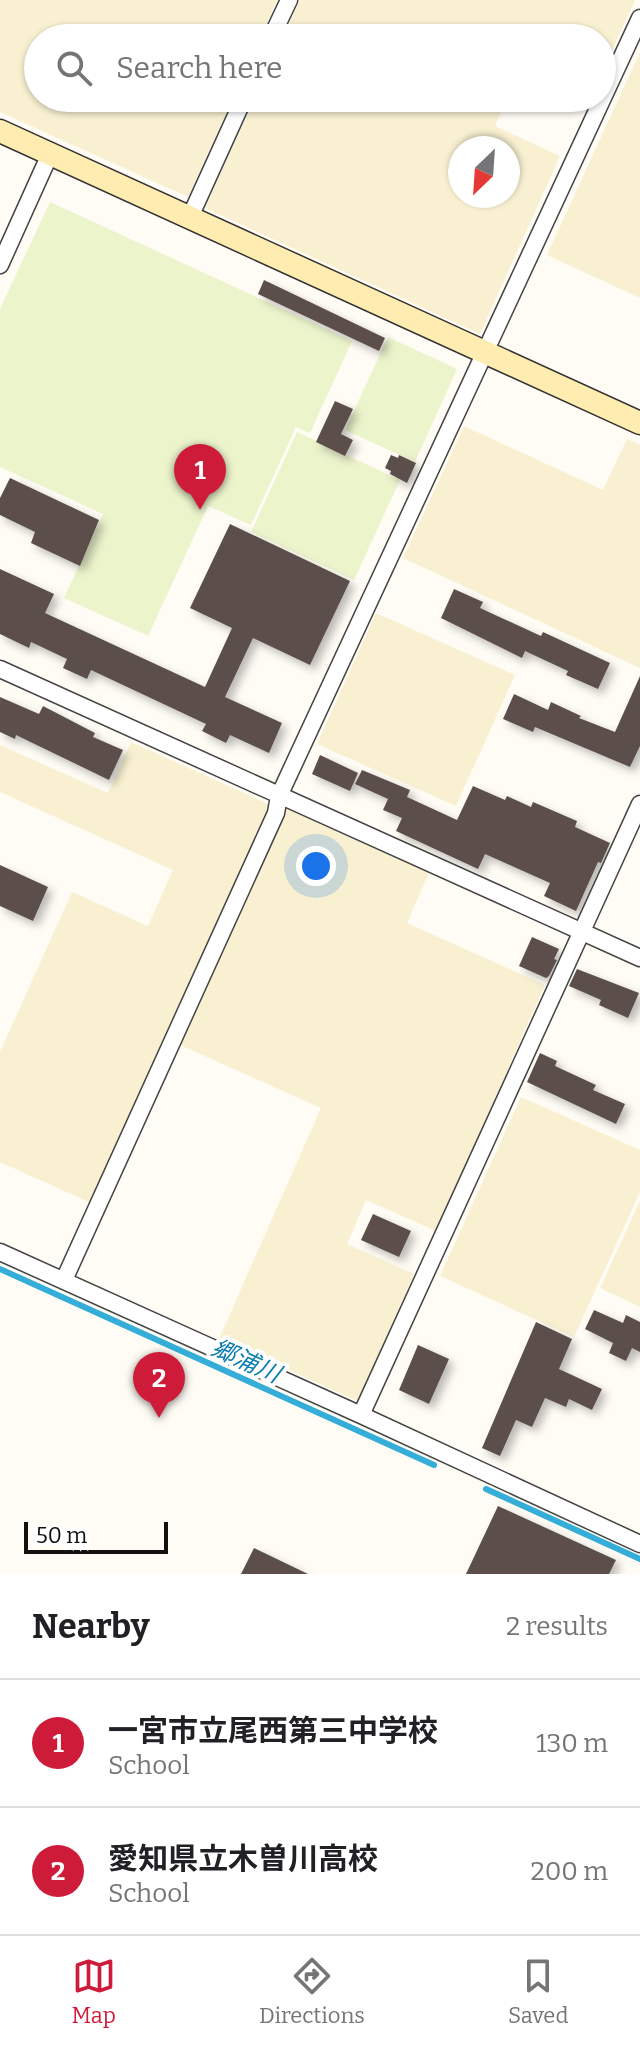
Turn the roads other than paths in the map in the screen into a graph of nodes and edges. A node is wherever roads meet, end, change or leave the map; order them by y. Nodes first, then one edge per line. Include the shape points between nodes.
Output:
1 (289, 0) edge
2 (640, 18) edge
3 (278, 24) edge
4 (616, 69) edge
5 (238, 112) edge
6 (596, 112) edge
7 (0, 131) edge
8 (50, 154) junction
9 (190, 217) junction
10 (0, 265) edge
11 (483, 351) junction
12 (640, 423) edge
13 (0, 669) edge
14 (279, 796) junction
15 (640, 804) edge
16 (582, 931) junction
17 (640, 958) edge
18 (0, 1252) edge
19 (64, 1280) junction
20 (361, 1415) junction
21 (640, 1544) edge

1 - 3 street
2 - 4 street
5 - 9 street
6 - 11 street
7 - 8 street
8 - 9 street
8 - 10 street
9 - 11 street
11 - 12 street
11 - 14 street
13 - 14 street
14 - 16 street
14 - 19 street via 276,813
15 - 16 street
16 - 17 street
16 - 20 street
18 - 19 street
19 - 20 street
20 - 21 street

